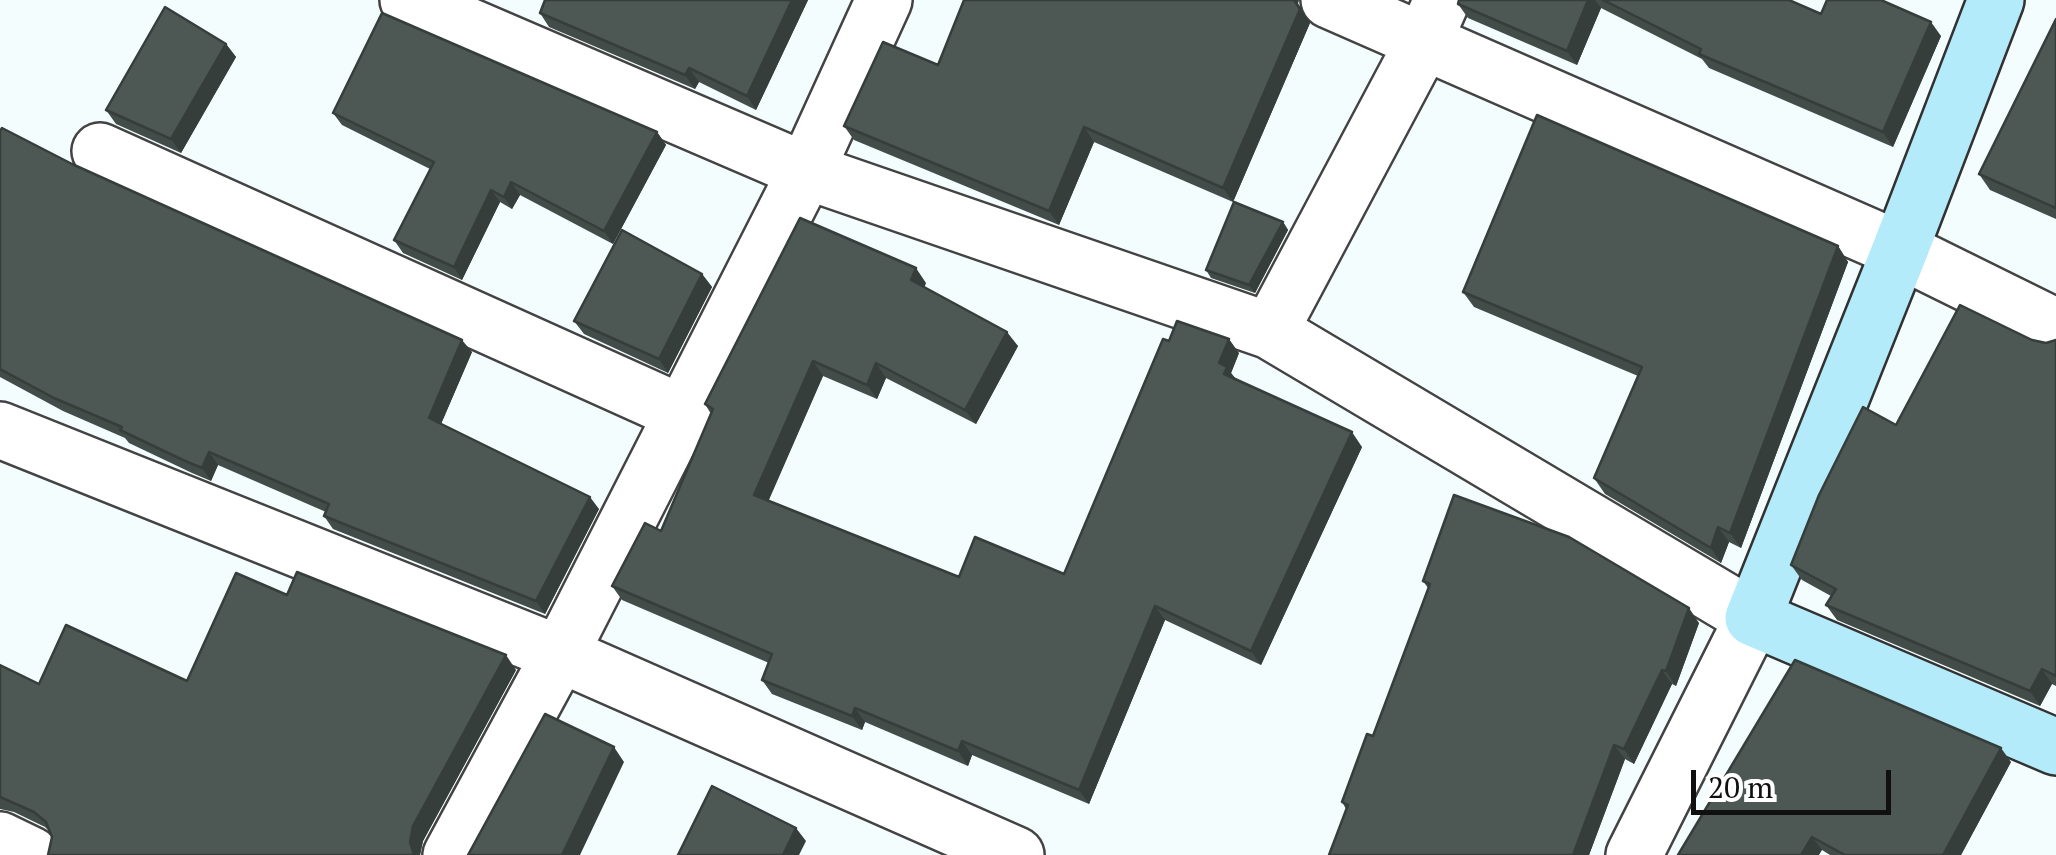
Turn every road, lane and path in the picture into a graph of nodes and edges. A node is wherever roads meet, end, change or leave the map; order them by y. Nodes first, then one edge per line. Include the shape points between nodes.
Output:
1 (408, 0) edge
2 (884, 0) edge
3 (1328, 0) edge
4 (1996, 0) edge
5 (1432, 22) edge
6 (100, 151) dead end
7 (806, 171) junction
8 (1900, 250) junction
9 (2056, 327) edge
10 (1270, 331) junction
11 (682, 414) junction
12 (0, 430) edge
13 (1753, 618) junction
14 (560, 654) junction
15 (2056, 747) edge
16 (0, 840) edge
17 (31, 855) edge
18 (451, 855) edge
19 (1016, 855) edge
20 (1634, 855) edge

1 - 7 street
2 - 7 street
3 - 5 street
4 - 8 street
5 - 8 street
5 - 10 street
6 - 11 street
7 - 10 street
7 - 11 street
8 - 9 street
8 - 13 street
10 - 13 street
11 - 14 street
12 - 14 street
13 - 15 street
13 - 20 street
14 - 18 street
14 - 19 street
16 - 17 street

